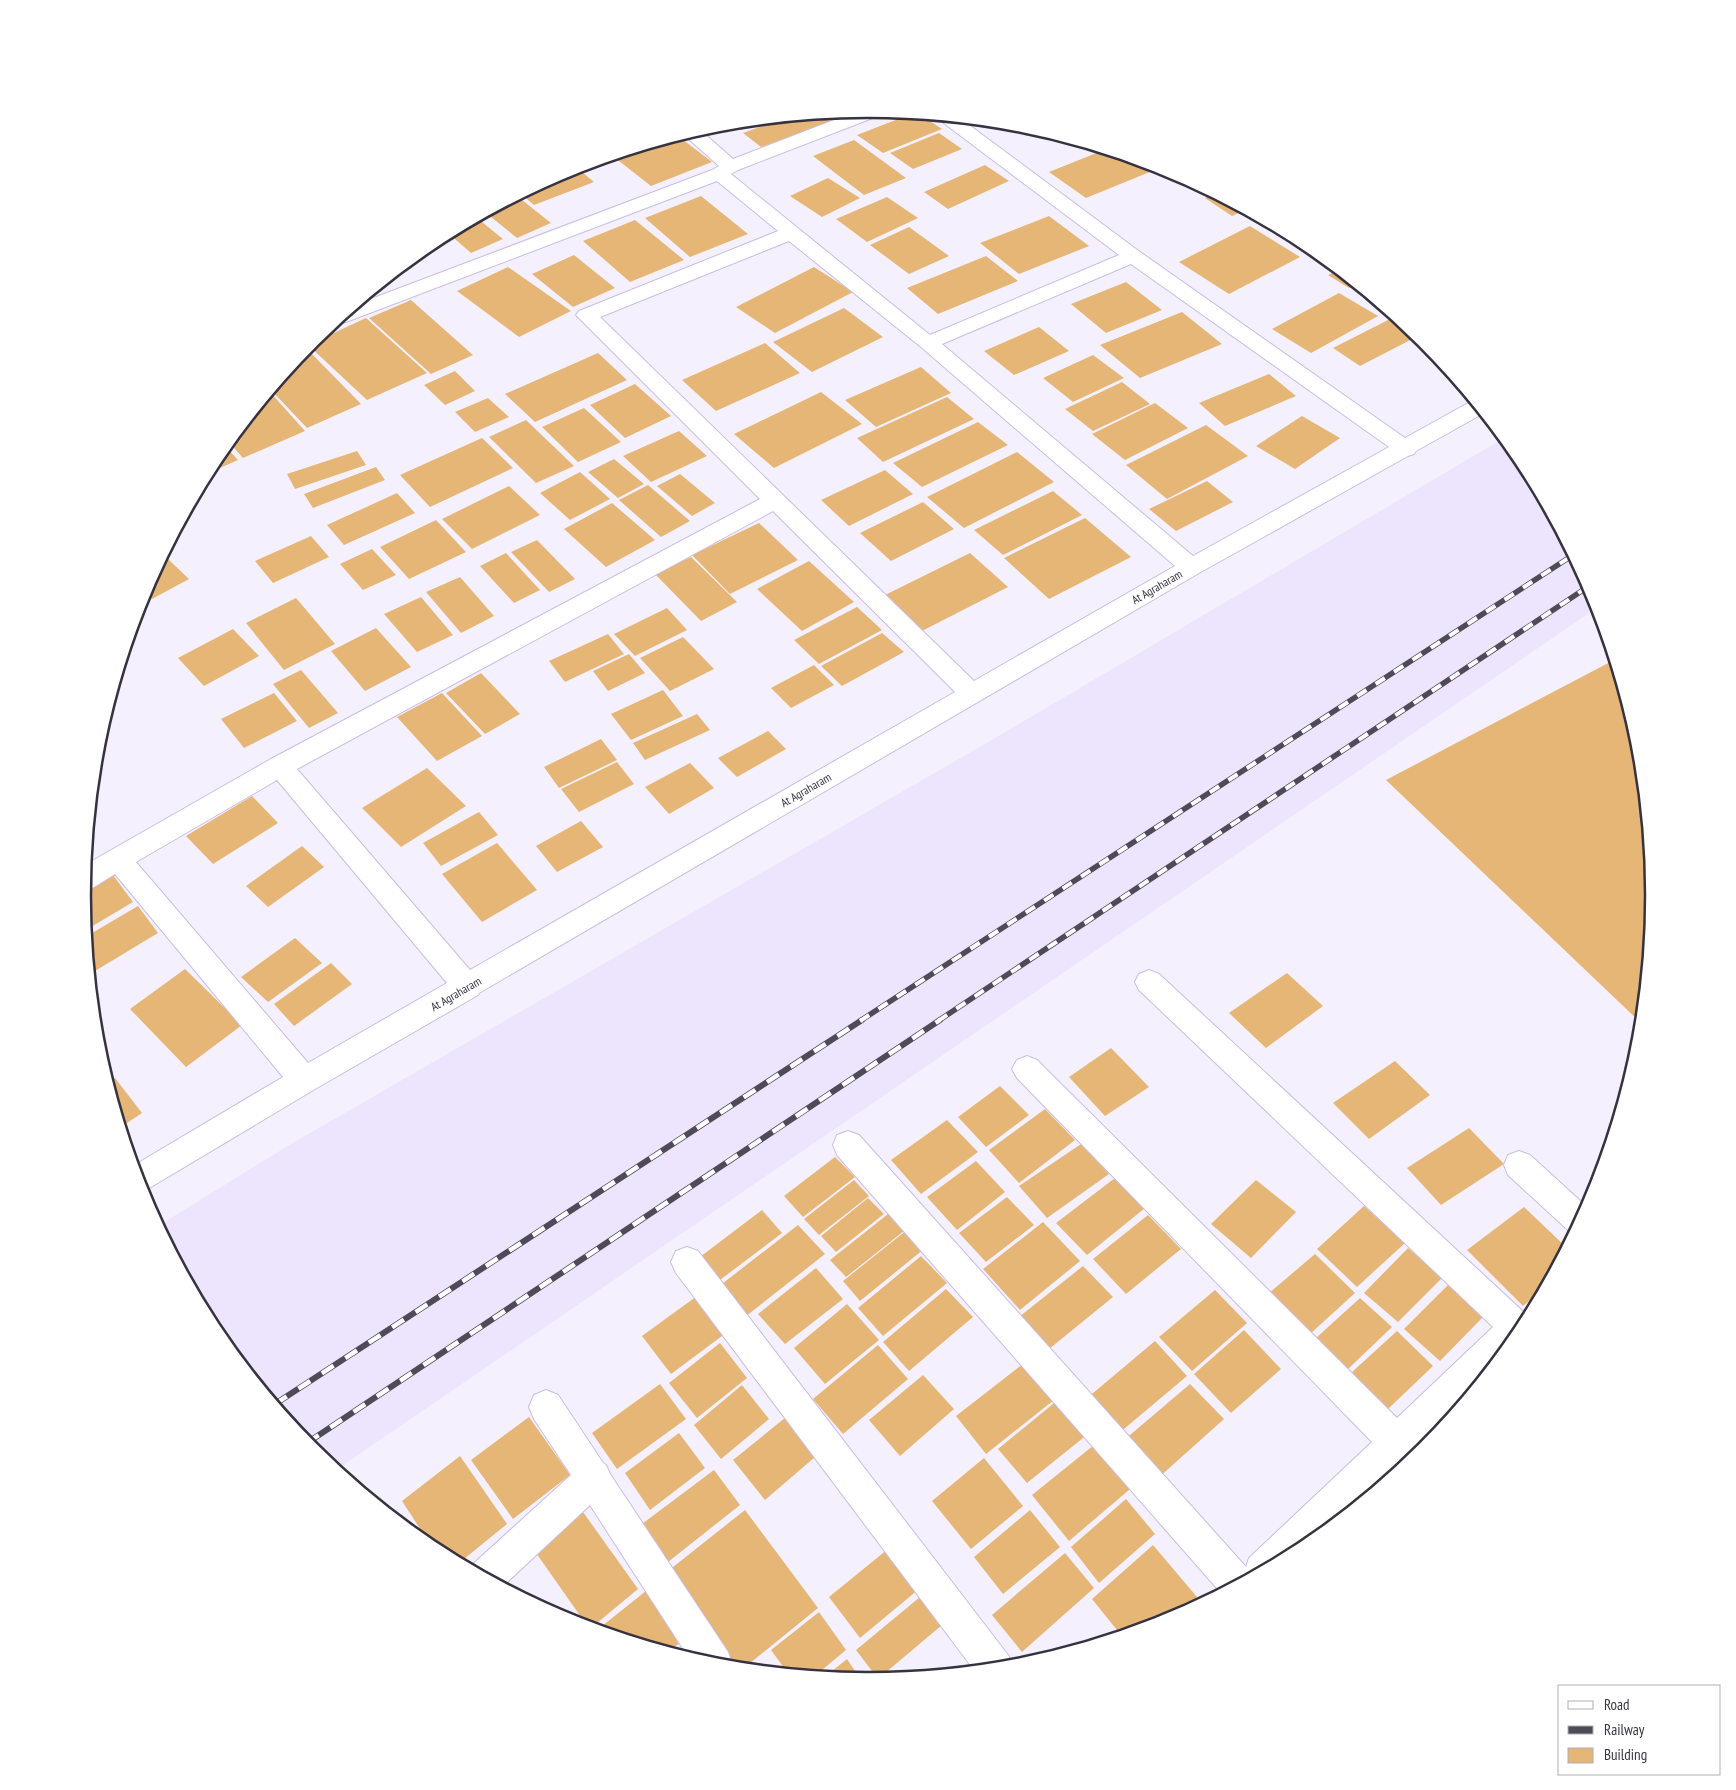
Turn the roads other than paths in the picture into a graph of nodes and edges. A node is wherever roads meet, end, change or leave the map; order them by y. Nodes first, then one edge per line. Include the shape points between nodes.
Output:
1 (836, 119) edge
2 (956, 124) edge
3 (696, 138) edge
4 (725, 170) junction
5 (791, 233) junction
6 (1133, 256) junction
7 (355, 312) edge
8 (928, 343) junction
9 (1474, 409) edge
10 (1406, 449) junction
11 (774, 501) junction
12 (1190, 567) junction
13 (972, 694) junction
14 (280, 766) junction
15 (119, 860) junction
16 (92, 875) edge
17 (1149, 982) dead end
18 (468, 987) junction
19 (1027, 1069) dead end
20 (304, 1080) junction
21 (848, 1145) dead end
22 (1519, 1165) dead end
23 (144, 1176) edge
24 (1575, 1216) edge
25 (687, 1262) dead end
26 (1515, 1326) edge
27 (1492, 1357) edge
28 (546, 1407) dead end
29 (1405, 1451) edge
30 (594, 1477) junction
31 (1288, 1548) edge
32 (490, 1573) edge
33 (1233, 1581) edge
34 (709, 1655) edge
35 (989, 1662) edge

1 - 4 street
2 - 6 street
3 - 4 street
4 - 5 street
4 - 7 street
5 - 8 street
5 - 11 street via 586,314
6 - 8 street
6 - 10 street
8 - 12 street
9 - 10 street, At Agraharam
10 - 12 street, At Agraharam
11 - 13 street
11 - 14 street
12 - 13 street, At Agraharam
13 - 18 street, At Agraharam
14 - 15 street
14 - 18 street
15 - 16 street
15 - 20 street
17 - 26 street
18 - 20 street, At Agraharam
19 - 29 street
20 - 23 street, At Agraharam
21 - 33 street
22 - 24 street
25 - 35 street
27 - 29 street
28 - 30 street
29 - 31 street
30 - 32 street
30 - 34 street

